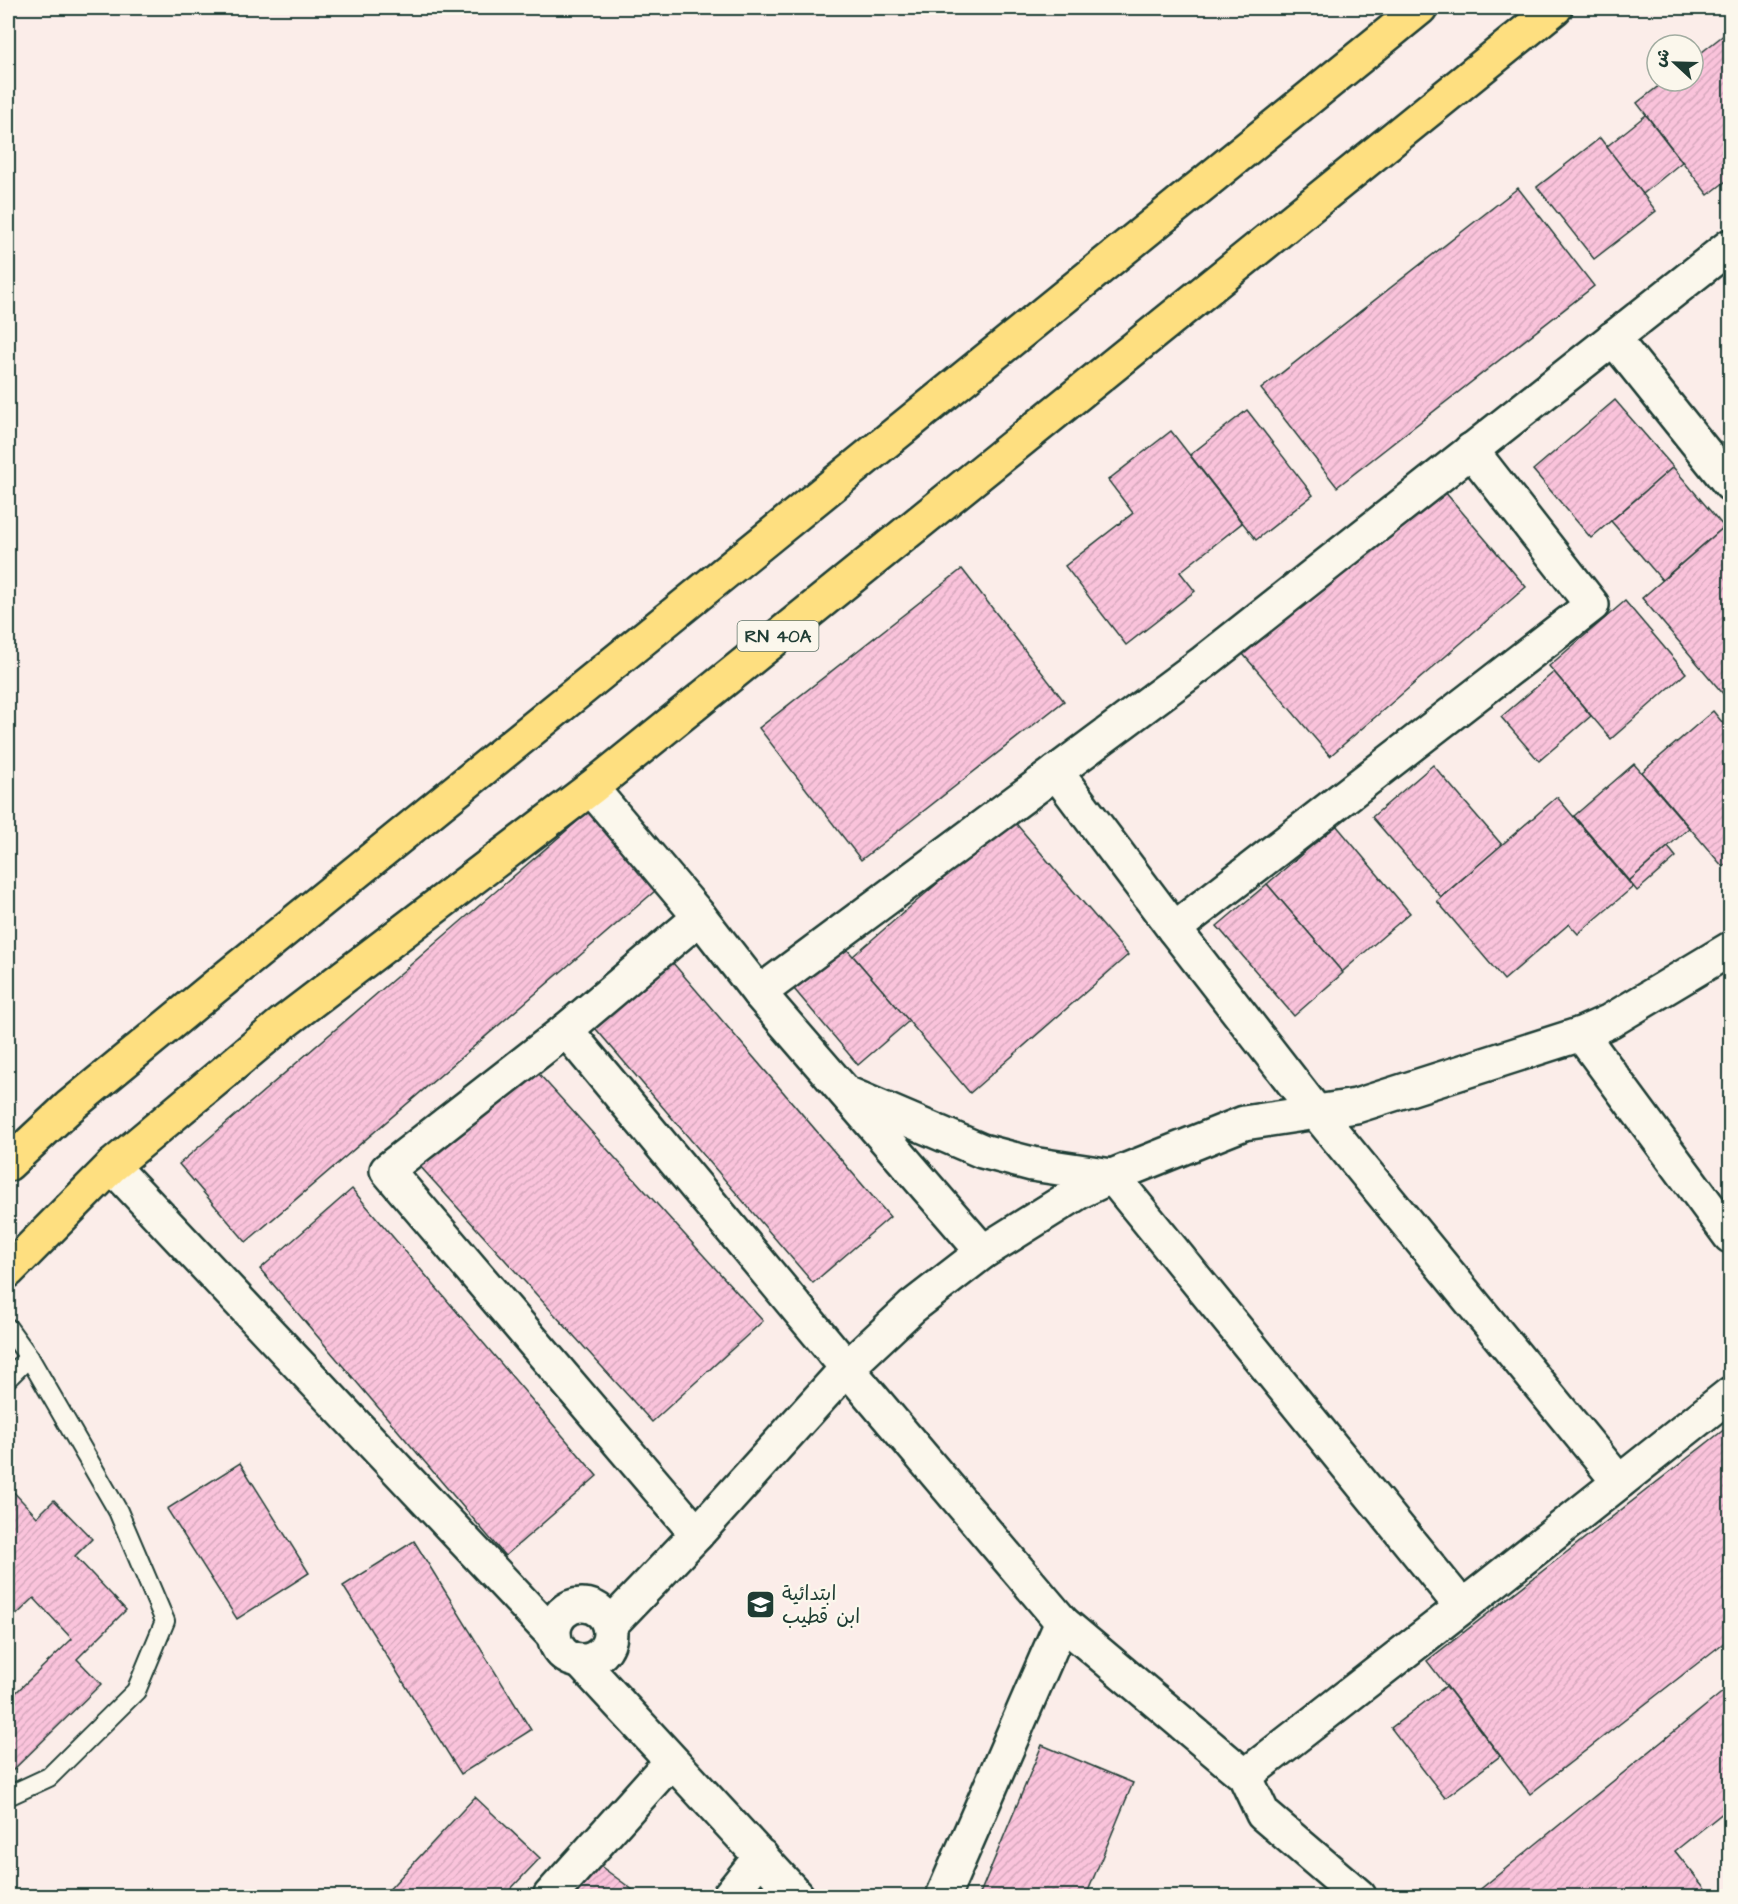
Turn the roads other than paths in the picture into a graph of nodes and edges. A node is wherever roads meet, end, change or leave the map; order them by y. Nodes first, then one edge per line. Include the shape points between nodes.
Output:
1 (1420, 8) edge
2 (1555, 8) edge
3 (1731, 246) edge
4 (1613, 338) junction
5 (1471, 450) junction
6 (1731, 484) edge
7 (1056, 772) junction
8 (591, 788) junction
9 (700, 917) junction
10 (1173, 929) junction
11 (1731, 949) edge
12 (759, 993) junction
13 (566, 1030) junction
14 (1581, 1034) junction
15 (846, 1093) junction
16 (1316, 1112) junction
17 (8, 1164) edge
18 (112, 1166) junction
19 (1112, 1176) junction
20 (1731, 1236) edge
21 (983, 1252) junction
22 (8, 1270) edge
23 (8, 1328) edge
24 (29, 1357) junction
25 (847, 1368) junction
26 (8, 1378) edge
27 (1731, 1394) edge
28 (1619, 1482) junction
29 (697, 1534) junction
30 (1462, 1607) junction
31 (1062, 1622) junction
32 (609, 1626) junction
33 (554, 1636) junction
34 (580, 1662) junction
35 (671, 1761) junction
36 (1245, 1776) junction
37 (8, 1796) edge
38 (761, 1856) junction
39 (550, 1896) edge
40 (729, 1896) edge
41 (796, 1896) edge
42 (943, 1896) edge
43 (1359, 1896) edge

1 - 17 main road via 202,998 69,1107
2 - 8 main road, RN 40A
3 - 4 street
4 - 5 street
4 - 6 street
5 - 7 street via 1204,662
5 - 10 street via 1592,605
7 - 10 street
7 - 12 street
8 - 9 street
8 - 18 main road, RN 40A via 283,1023
9 - 12 street
9 - 13 street
10 - 16 street
11 - 14 street
12 - 15 street
13 - 25 street
13 - 29 street via 387,1170
14 - 16 street via 1356,1106
14 - 20 street
15 - 19 street via 982,1151 1032,1164
15 - 21 street
16 - 19 street via 1244,1123
16 - 28 street
18 - 22 main road, RN 40A
18 - 33 street
19 - 21 street
19 - 30 street
21 - 25 street via 912,1307
23 - 24 lane
24 - 26 lane
24 - 37 lane via 118,1511 165,1622 136,1691 49,1777
25 - 29 street
25 - 31 street
27 - 28 street
28 - 30 street
29 - 32 street
30 - 36 street
31 - 36 street
31 - 42 street
32 - 33 street via 599,1611 582,1605 558,1618
32 - 34 street via 604,1652
33 - 34 street via 562,1653
34 - 35 street
35 - 38 street
35 - 39 street
36 - 43 street via 1263,1814
38 - 40 street
38 - 41 street

